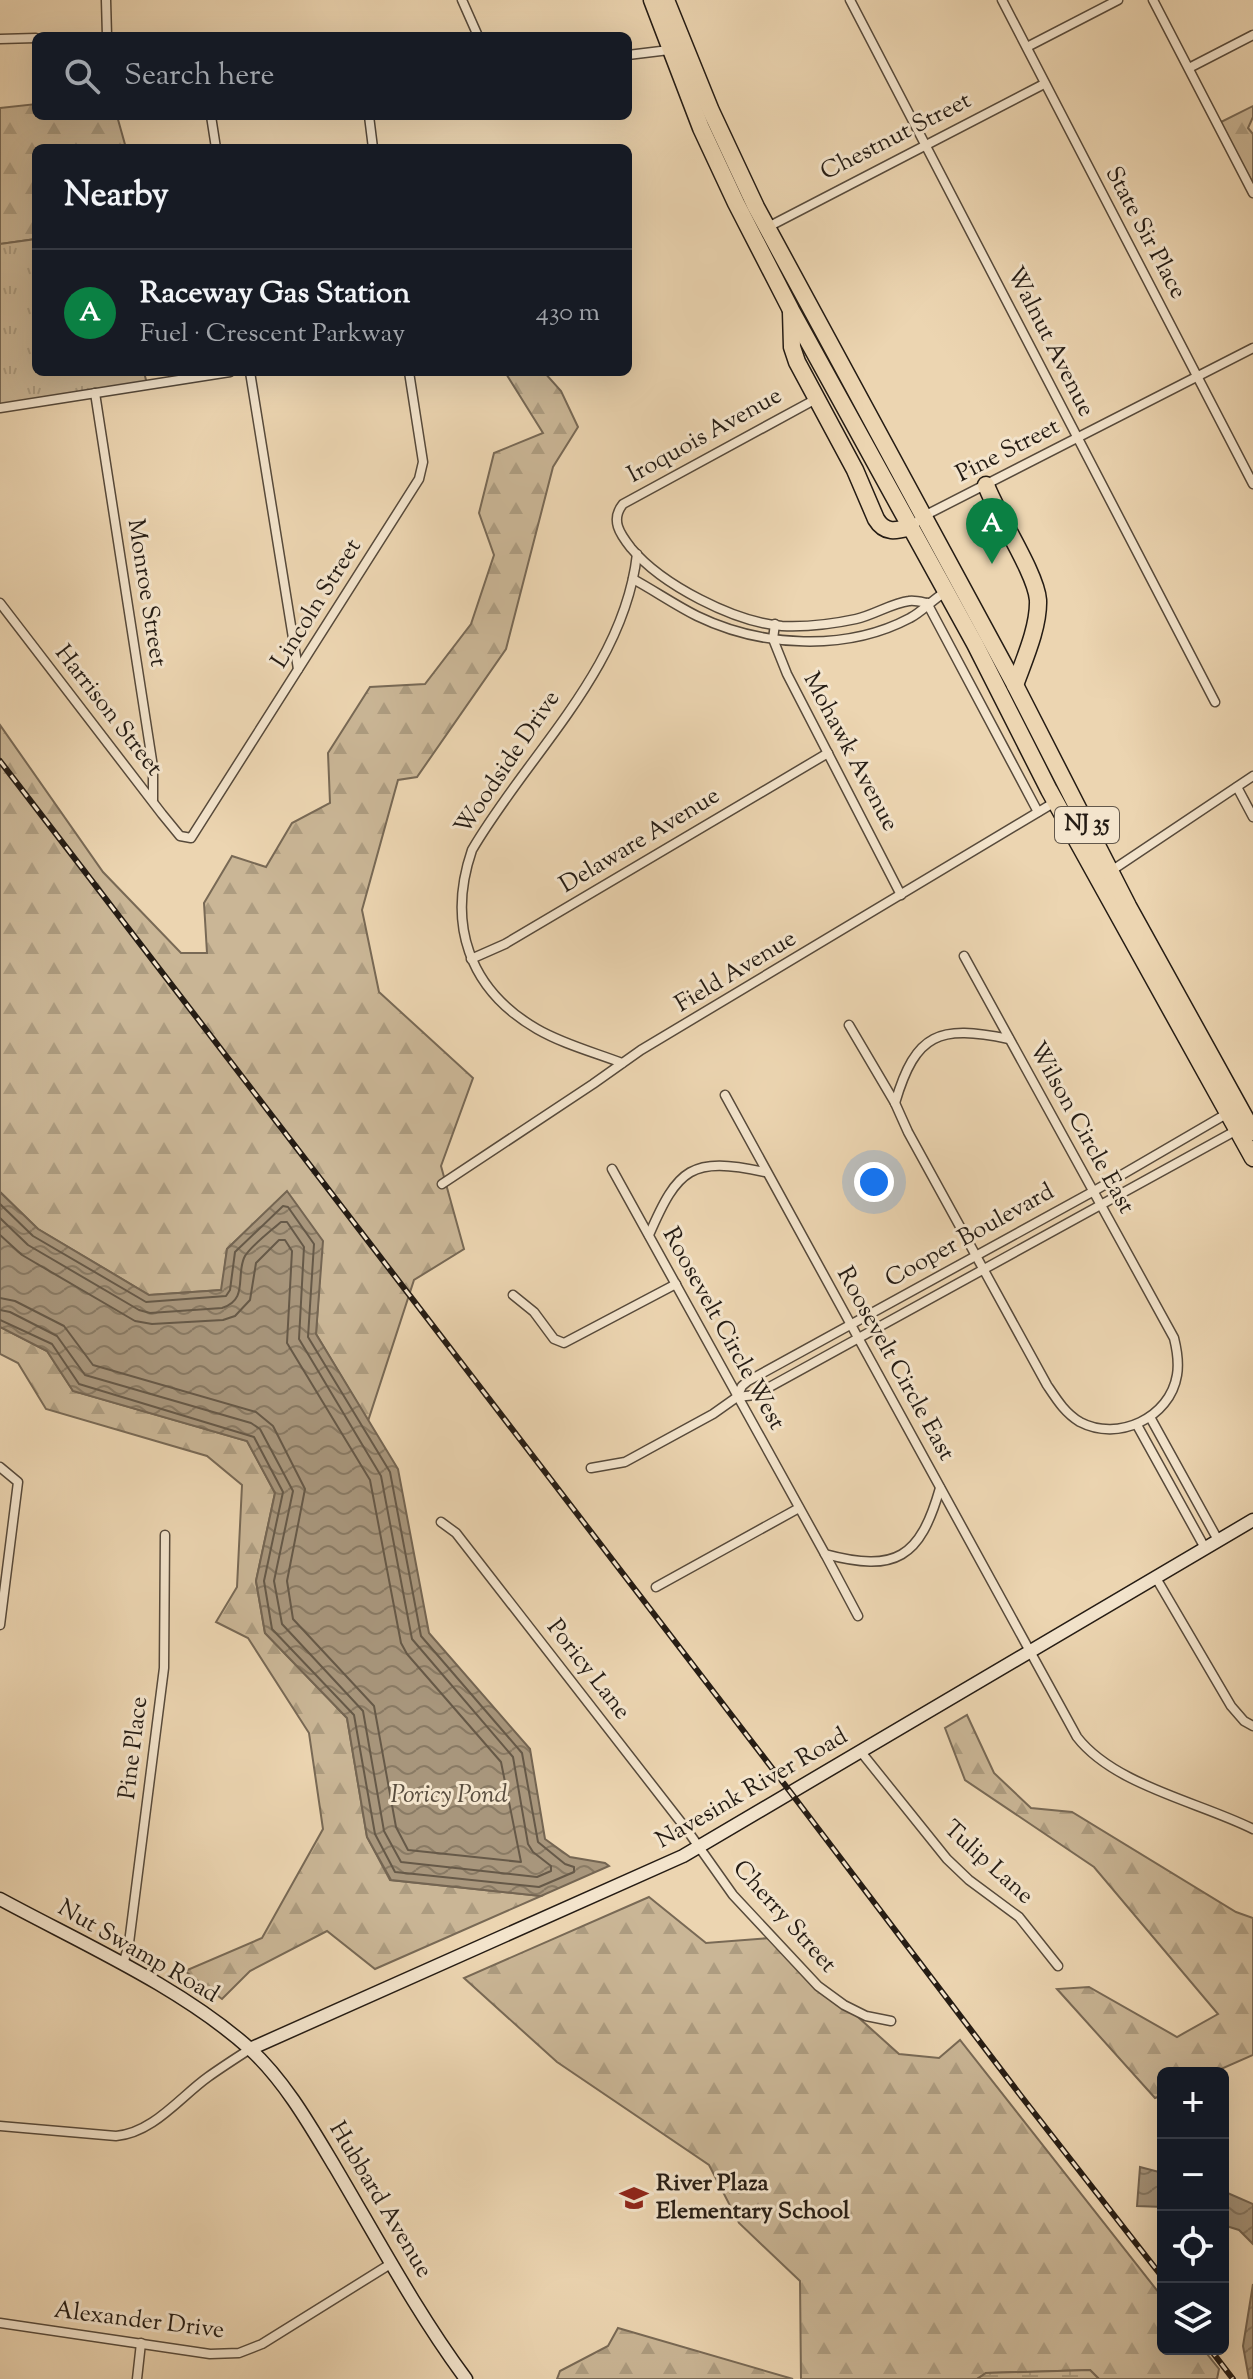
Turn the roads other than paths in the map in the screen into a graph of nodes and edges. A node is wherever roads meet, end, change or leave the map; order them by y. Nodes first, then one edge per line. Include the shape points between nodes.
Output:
1 (106, 0) edge
2 (652, 0) edge
3 (666, 0) edge
4 (850, 0) edge
5 (1002, 0) edge
6 (1118, 0) edge
7 (1153, 0) edge
8 (464, 1) edge
9 (107, 32) edge
10 (476, 32) edge
11 (1253, 35) edge
12 (32, 38) edge
13 (0, 39) edge
14 (1027, 47) junction
15 (669, 50) junction
16 (632, 55) edge
17 (1189, 68) junction
18 (1044, 84) junction
19 (212, 120) edge
20 (370, 120) edge
21 (215, 144) edge
22 (372, 144) edge
23 (926, 144) junction
24 (1253, 193) edge
25 (767, 228) junction
26 (791, 310) junction
27 (1253, 348) edge
28 (204, 376) edge
29 (251, 376) edge
30 (410, 376) edge
31 (1197, 377) junction
32 (95, 393) junction
33 (816, 399) junction
34 (0, 408) edge
35 (1078, 438) junction
36 (1253, 484) edge
37 (986, 485) junction
38 (918, 521) junction
39 (637, 554) junction
40 (633, 579) junction
41 (944, 593) junction
42 (0, 603) edge
43 (927, 603) junction
44 (775, 624) junction
45 (773, 639) junction
46 (298, 669) junction
47 (1015, 685) junction
48 (1215, 702) dead end
49 (828, 753) junction
50 (1253, 776) edge
51 (1237, 787) junction
52 (153, 801) junction
53 (1056, 802) junction
54 (1038, 812) junction
55 (1253, 817) edge
56 (188, 839) joint
57 (1111, 871) junction
58 (901, 895) junction
59 (964, 956) dead end
60 (471, 959) junction
61 (849, 1025) dead end
62 (1009, 1039) junction
63 (622, 1063) junction
64 (725, 1095) dead end
65 (895, 1103) junction
66 (1228, 1113) junction
67 (1245, 1131) edge
68 (1253, 1158) edge
69 (612, 1169) dead end
70 (765, 1172) junction
71 (442, 1184) dead end
72 (1094, 1191) junction
73 (1101, 1205) junction
74 (649, 1235) junction
75 (976, 1256) junction
76 (983, 1269) junction
77 (676, 1284) junction
78 (513, 1295) dead end
79 (851, 1325) junction
80 (859, 1338) junction
81 (737, 1397) junction
82 (1150, 1417) junction
83 (1137, 1425) junction
84 (0, 1467) edge
85 (591, 1468) dead end
86 (940, 1488) junction
87 (799, 1508) junction
88 (1253, 1520) edge
89 (441, 1522) dead end
90 (165, 1535) dead end
91 (1218, 1540) junction
92 (1205, 1548) junction
93 (825, 1554) junction
94 (1156, 1578) junction
95 (656, 1587) dead end
96 (858, 1616) dead end
97 (0, 1625) edge
98 (1031, 1652) junction
99 (1253, 1726) edge
100 (861, 1752) junction
101 (1253, 1829) edge
102 (699, 1847) junction
103 (0, 1899) edge
104 (123, 1965) junction
105 (1058, 1966) dead end
106 (891, 2021) dead end
107 (250, 2049) junction
108 (0, 2126) edge
109 (392, 2263) junction
110 (0, 2323) edge
111 (141, 2343) junction
112 (137, 2379) edge
113 (466, 2379) edge

1 - 9 street
2 - 15 highway, NJ 35
3 - 25 highway, NJ 35
4 - 23 street, Walnut Avenue
5 - 14 street, State Sir Place
6 - 14 street
7 - 17 street
8 - 10 street
11 - 17 street
12 - 13 street
14 - 18 street, State Sir Place
15 - 16 street
15 - 26 highway, NJ 35 via 736,203
17 - 24 street
18 - 23 street, Chestnut Street
18 - 31 street, State Sir Place
19 - 21 street
20 - 22 street
23 - 25 street, Chestnut Street
23 - 35 street, Walnut Avenue
25 - 38 highway, NJ 35
26 - 33 highway via 792,347
26 - 38 highway, NJ 35
27 - 31 street, Pine Street
28 - 32 street
29 - 46 street
30 - 46 street, Lincoln Street via 422,471
31 - 35 street, Pine Street
31 - 36 street, State Sir Place
32 - 34 street
32 - 52 street, Monroe Street via 153,767
33 - 38 highway via 881,527 898,531
33 - 39 street, Iroquois Avenue via 623,504 616,522
35 - 37 street, Pine Street
35 - 48 street, Walnut Avenue
37 - 38 street, Pine Street
37 - 47 highway via 1038,601
38 - 41 highway, NJ 35
38 - 47 highway, NJ 35
39 - 40 street, Woodside Drive
39 - 44 street via 690,595
40 - 45 street via 699,617
40 - 60 street, Woodside Drive via 601,660 472,850 460,905
41 - 43 street
41 - 53 highway, NJ 35
42 - 52 street, Harrison Street
43 - 44 street via 908,601 829,624
43 - 45 street via 914,616 864,634 817,641
43 - 54 street
44 - 45 street, Mohawk Avenue
45 - 49 street, Mohawk Avenue
46 - 56 street, Lincoln Street
47 - 57 highway, NJ 35
49 - 58 street, Mohawk Avenue
49 - 60 street, Delaware Avenue via 505,944
50 - 51 street
51 - 55 street
51 - 57 street
52 - 56 street, Harrison Street
53 - 54 street, Field Avenue
53 - 66 highway, NJ 35
54 - 58 street, Field Avenue
57 - 67 highway, NJ 35
58 - 63 street, Field Avenue
59 - 62 street, Wilson Circle East
60 - 63 street, Woodside Drive via 491,991 518,1017 566,1043
61 - 65 street
62 - 65 street via 962,1031 933,1040 909,1063
62 - 72 street, Wilson Circle East
63 - 71 street, Field Avenue
64 - 70 street, Roosevelt Circle East
65 - 75 street
66 - 67 highway, NJ 35
66 - 72 street, Cooper Boulevard
67 - 68 highway, NJ 35
67 - 73 street, Cooper Boulevard
69 - 74 street, Roosevelt Circle West
70 - 74 street via 716,1165 692,1172 670,1191
70 - 79 street, Roosevelt Circle East
72 - 73 street, Wilson Circle East
72 - 75 street, Cooper Boulevard
73 - 76 street, Cooper Boulevard
73 - 82 street, Wilson Circle East via 1174,1338 1178,1373 1162,1406
74 - 77 street, Roosevelt Circle West
75 - 76 street
75 - 79 street, Cooper Boulevard
76 - 80 street, Cooper Boulevard
76 - 83 street via 1062,1407 1084,1424 1106,1429
77 - 78 street via 564,1343
77 - 81 street, Roosevelt Circle West
79 - 80 street, Roosevelt Circle East
79 - 81 street, Cooper Boulevard via 744,1383
80 - 81 street, Cooper Boulevard via 755,1395
80 - 86 street, Roosevelt Circle East
81 - 85 street, Cooper Boulevard via 625,1462
81 - 87 street, Roosevelt Circle West
82 - 83 street
82 - 91 street
83 - 92 street
84 - 97 street via 18,1482
86 - 93 street via 925,1531 903,1553 871,1563
86 - 98 street, Roosevelt Circle East
87 - 93 street, Roosevelt Circle West
87 - 95 street
88 - 91 main road, Navesink River Road
89 - 102 street, Poricy Lane via 456,1533
90 - 104 street, Pine Place via 164,1668
91 - 92 main road, Navesink River Road
92 - 94 main road, Navesink River Road
93 - 96 street
94 - 98 main road, Navesink River Road
94 - 99 street via 1231,1706
98 - 100 main road, Navesink River Road
98 - 101 street, Roosevelt Circle East via 1077,1737 1097,1759
100 - 102 main road, Navesink River Road
100 - 105 street, Tulip Lane via 947,1859 1019,1917
102 - 106 street, Cherry Street via 733,1895 818,1986 866,2016
102 - 107 main road, Navesink River Road
103 - 104 main road, Nut Swamp Road
104 - 107 main road, Nut Swamp Road
107 - 108 street via 134,2132 116,2136
107 - 109 main road, Hubbard Avenue via 303,2117
109 - 111 street, Alexander Drive via 287,2330 239,2353
109 - 113 main road, Hubbard Avenue
110 - 111 street, Alexander Drive
111 - 112 street

